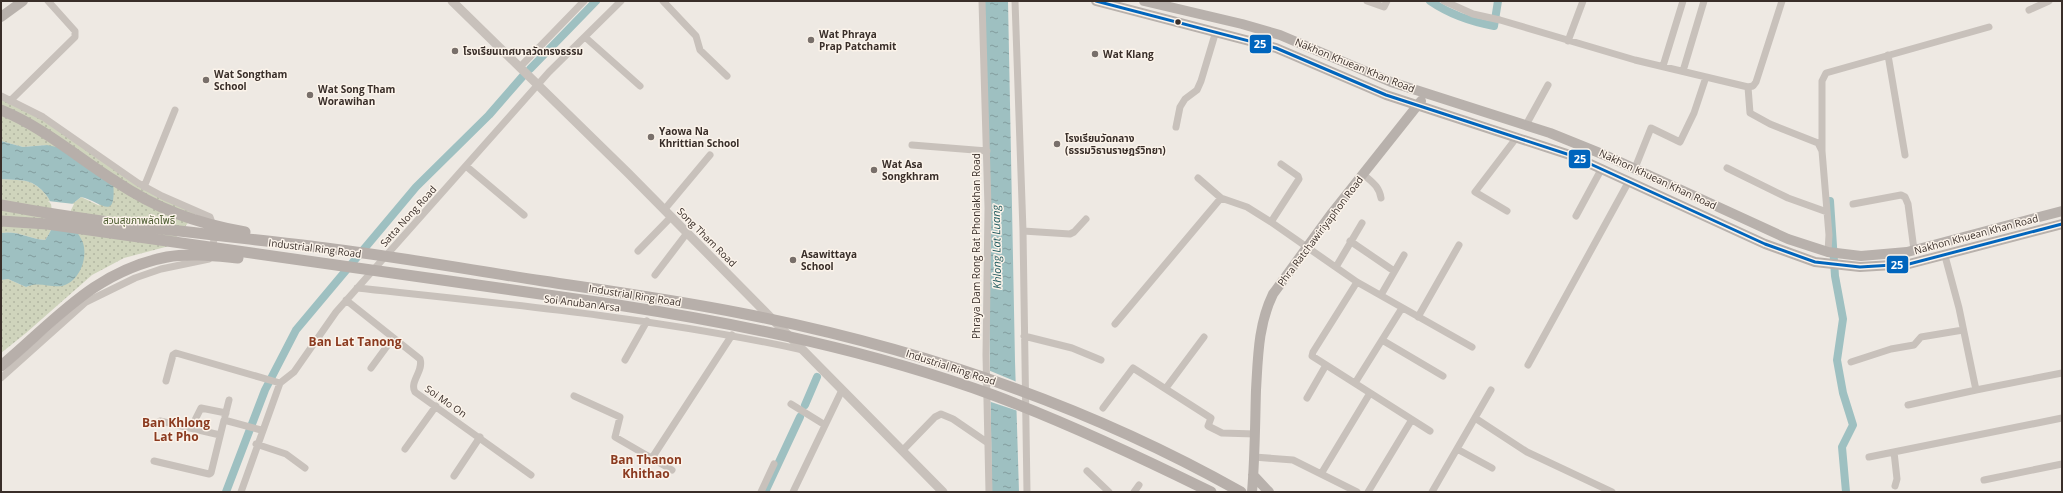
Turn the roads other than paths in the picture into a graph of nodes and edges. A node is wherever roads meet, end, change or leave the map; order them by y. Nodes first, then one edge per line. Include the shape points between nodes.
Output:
1 (23, 1) edge
2 (48, 1) edge
3 (452, 1) edge
4 (584, 1) edge
5 (621, 1) edge
6 (663, 1) edge
7 (982, 1) edge
8 (1015, 1) edge
9 (1096, 1) edge
10 (1144, 1) edge
11 (1367, 1) edge
12 (1387, 1) edge
13 (1444, 1) edge
14 (1583, 1) edge
15 (1683, 1) edge
16 (1704, 1) edge
17 (1782, 1) edge
18 (2049, 1) edge
19 (2029, 10) dead end
20 (1, 17) edge
21 (1990, 26) dead end
22 (1216, 31) junction
23 (585, 37) junction
24 (1568, 41) junction
25 (1888, 55) junction
26 (1663, 66) junction
27 (520, 67) junction
28 (1682, 71) junction
29 (727, 76) dead end
30 (1706, 77) junction
31 (538, 85) junction
32 (1548, 85) dead end
33 (640, 86) dead end
34 (1748, 87) junction
35 (1425, 94) junction
36 (1, 96) edge
37 (10, 101) junction
38 (1419, 106) junction
39 (1477, 109) junction
40 (1, 110) edge
41 (175, 110) dead end
42 (1473, 123) junction
43 (1526, 125) junction
44 (1176, 127) dead end
45 (1517, 137) junction
46 (912, 145) dead end
47 (987, 151) junction
48 (1822, 151) junction
49 (710, 155) dead end
50 (1905, 155) dead end
51 (1281, 164) dead end
52 (466, 166) junction
53 (1602, 168) junction
54 (1635, 168) junction
55 (1727, 168) dead end
56 (1363, 174) junction
57 (1198, 178) dead end
58 (1629, 181) junction
59 (144, 187) junction
60 (1695, 196) junction
61 (1221, 198) junction
62 (1381, 198) dead end
63 (1853, 204) dead end
64 (1, 205) edge
65 (1690, 208) junction
66 (664, 210) junction
67 (1507, 211) dead end
68 (2062, 211) edge
69 (1827, 212) junction
70 (524, 215) dead end
71 (1576, 216) dead end
72 (671, 217) junction
73 (1086, 219) dead end
74 (1, 221) edge
75 (2026, 221) junction
76 (1271, 222) junction
77 (1362, 223) dead end
78 (2062, 224) edge
79 (1023, 231) junction
80 (2029, 232) junction
81 (687, 233) junction
82 (1350, 241) junction
83 (1459, 245) dead end
84 (1307, 246) junction
85 (330, 248) junction
86 (1914, 250) junction
87 (638, 252) dead end
88 (1833, 253) junction
89 (1404, 255) dead end
90 (1945, 256) junction
91 (326, 265) junction
92 (1336, 267) junction
93 (1394, 271) junction
94 (655, 275) dead end
95 (1357, 282) junction
96 (357, 288) junction
97 (1381, 295) junction
98 (346, 300) junction
99 (1402, 308) junction
100 (1418, 317) junction
101 (646, 321) junction
102 (1115, 324) dead end
103 (1963, 330) junction
104 (732, 335) junction
105 (1024, 336) junction
106 (1204, 337) dead end
107 (393, 338) junction
108 (1382, 340) junction
109 (1472, 347) dead end
110 (803, 350) junction
111 (625, 360) dead end
112 (1101, 360) dead end
113 (1851, 362) dead end
114 (1326, 365) junction
115 (1528, 365) dead end
116 (1, 366) edge
117 (371, 368) dead end
118 (2062, 373) edge
119 (1443, 376) dead end
120 (1, 378) edge
121 (166, 381) dead end
122 (277, 383) junction
123 (1355, 383) junction
124 (1166, 388) junction
125 (842, 390) junction
126 (1491, 390) dead end
127 (1976, 390) junction
128 (1370, 392) junction
129 (574, 396) dead end
130 (1307, 398) dead end
131 (229, 400) dead end
132 (791, 404) dead end
133 (1908, 405) dead end
134 (436, 406) junction
135 (1103, 408) dead end
136 (225, 417) junction
137 (1475, 418) junction
138 (2062, 418) edge
139 (1411, 420) junction
140 (160, 421) dead end
141 (194, 422) dead end
142 (825, 425) junction
143 (259, 429) junction
144 (1430, 431) dead end
145 (1255, 434) junction
146 (220, 435) junction
147 (480, 437) junction
148 (988, 443) junction
149 (256, 444) junction
150 (405, 449) dead end
151 (1457, 449) junction
152 (902, 451) junction
153 (1894, 452) junction
154 (1254, 457) junction
155 (1869, 457) dead end
156 (652, 458) junction
157 (154, 460) dead end
158 (774, 464) dead end
159 (2062, 464) edge
160 (305, 468) dead end
161 (1492, 468) dead end
162 (672, 470) dead end
163 (1087, 471) dead end
164 (1321, 474) junction
165 (531, 475) dead end
166 (1254, 475) junction
167 (454, 476) dead end
168 (1984, 480) dead end
169 (1139, 485) dead end
170 (1895, 486) dead end
171 (240, 492) edge
172 (761, 492) edge
173 (793, 492) edge
174 (943, 492) edge
175 (989, 492) edge
176 (1026, 492) edge
177 (1109, 492) edge
178 (1134, 492) edge
179 (1211, 492) edge
180 (1241, 492) edge
181 (1252, 492) edge
182 (1269, 492) edge
183 (1358, 492) edge
184 (1368, 492) edge
185 (1432, 492) edge
186 (1612, 492) edge

1 - 20 main road
2 - 37 street via 75,31 75,37
3 - 27 street, Song Tham Road
4 - 27 street
5 - 23 street, Satta Nong Road
6 - 29 street via 696,36 700,50
7 - 47 street, Phraya Dam Rong Rat Phonlakhan Road
8 - 79 street
9 - 22 main road, Nakhon Khuean Khan Road
10 - 35 main road, Nakhon Khuean Khan Road via 1280,35
11 - 12 street via 1384,7
13 - 24 street via 1473,14
14 - 24 street
15 - 26 street
16 - 28 street
17 - 34 street via 1756,82
18 - 19 street
21 - 25 street
22 - 38 main road, Nakhon Khuean Khan Road via 1276,48 1386,95
22 - 44 street via 1199,86 1180,107
23 - 31 street, Satta Nong Road
23 - 33 street
24 - 26 street
25 - 48 street via 1826,73 1822,80
25 - 50 street
26 - 28 street
27 - 31 street, Song Tham Road
28 - 30 street
30 - 34 street
30 - 54 street via 1694,113 1680,142 1651,128
31 - 52 street, Satta Nong Road
31 - 66 street, Song Tham Road
32 - 43 street
34 - 48 street via 1750,113 1770,124 1816,141
35 - 38 main road, Phra Ratchawiriyaphon Road
35 - 39 main road, Nakhon Khuean Khan Road
36 - 37 street
37 - 59 street via 43,116
38 - 42 main road, Nakhon Khuean Khan Road
38 - 56 main road, Phra Ratchawiriyaphon Road
39 - 42 main road
39 - 43 main road, Nakhon Khuean Khan Road
40 - 85 main road, bridge via 35,126 135,194 178,215 226,229
41 - 59 street
42 - 45 main road, Nakhon Khuean Khan Road
43 - 54 main road, Nakhon Khuean Khan Road
45 - 53 main road, Nakhon Khuean Khan Road
45 - 67 street via 1475,192
46 - 47 street
47 - 148 street, Phraya Dam Rong Rat Phonlakhan Road
48 - 69 street
49 - 66 street
51 - 76 street via 1298,176 1299,180
52 - 70 street
52 - 96 street, Satta Nong Road
53 - 58 main road, Nakhon Khuean Khan Road
53 - 71 street
54 - 60 main road, Nakhon Khuean Khan Road
55 - 69 street via 1788,198
56 - 62 street via 1376,185
56 - 84 main road, Phra Ratchawiriyaphon Road
57 - 61 street
58 - 65 main road, Nakhon Khuean Khan Road
58 - 115 street
59 - 120 street via 210,217 215,233 214,247 209,259 161,269 135,278 86,302
60 - 65 main road
60 - 88 main road, Nakhon Khuean Khan Road via 1788,239
61 - 76 street via 1247,207
61 - 102 street
63 - 86 street via 1901,195 1905,197
64 - 85 main road, Industrial Ring Road, bridge via 193,233
65 - 90 main road, Nakhon Khuean Khan Road via 1765,244 1815,262 1860,267 1888,266
66 - 72 street, Song Tham Road
68 - 75 main road, Nakhon Khuean Khan Road
69 - 88 street
72 - 81 street, Song Tham Road
72 - 87 street
73 - 79 street via 1070,234
74 - 91 main road, Industrial Ring Road, bridge via 47,224
75 - 80 main road
75 - 86 main road, Nakhon Khuean Khan Road
76 - 84 street
77 - 82 street
78 - 80 main road, Nakhon Khuean Khan Road
79 - 105 street
80 - 90 main road, Nakhon Khuean Khan Road
81 - 94 street
81 - 110 street, Song Tham Road
82 - 92 street
82 - 93 street
83 - 100 street
84 - 92 street
84 - 145 main road, Phra Ratchawiriyaphon Road via 1273,294 1263,318 1258,357
85 - 180 main road, Industrial Ring Road, bridge via 700,306 784,322 885,347 968,372 1110,425
86 - 88 main road, Nakhon Khuean Khan Road via 1860,256
89 - 93 street
90 - 103 street
91 - 116 main road, bridge via 193,256 169,257 146,262 100,282
91 - 179 main road, Industrial Ring Road, bridge via 697,317 845,350 993,395 1092,436
92 - 95 street
93 - 97 street
95 - 97 street
95 - 114 street via 1312,352 1312,356
96 - 98 street, Satta Nong Road
96 - 101 street, Soi Anuban Arsa
97 - 99 street
98 - 107 street, Soi Mo On
98 - 122 street, Satta Nong Road via 294,372
99 - 100 street
99 - 108 street
100 - 109 street
101 - 104 street, Soi Anuban Arsa
101 - 111 street
103 - 113 street via 1921,337 1914,344
103 - 127 street
104 - 110 street, Soi Anuban Arsa
104 - 156 street
105 - 112 street via 1072,348
105 - 176 street
106 - 124 street
107 - 117 street
107 - 134 street, Soi Mo On via 420,359 421,366 414,389
108 - 119 street
108 - 123 street
110 - 125 street, Song Tham Road
114 - 123 street
114 - 130 street
118 - 127 street
121 - 122 street via 173,354 176,353
122 - 143 street, Satta Nong Road
123 - 128 street
124 - 135 street via 1133,368
124 - 145 street via 1211,418 1208,426 1220,432
125 - 142 street
125 - 152 street, Song Tham Road
126 - 137 street
127 - 133 street
128 - 139 street
128 - 164 street
129 - 156 street via 620,417 614,437
131 - 136 street
132 - 142 street
134 - 147 street, Soi Mo On
134 - 150 street
136 - 141 street via 201,408
136 - 143 street
136 - 146 street
137 - 151 street
137 - 186 street via 1527,452
138 - 153 street
139 - 144 street
139 - 184 street
140 - 146 street
142 - 173 street
143 - 149 street, Satta Nong Road
145 - 154 main road, Phra Ratchawiriyaphon Road
146 - 157 street via 209,474
147 - 165 street, Soi Mo On
147 - 167 street
148 - 152 street via 953,419 940,414
148 - 175 street, Phraya Dam Rong Rat Phonlakhan Road
149 - 160 street via 286,454
149 - 171 street, Satta Nong Road
151 - 161 street
151 - 185 street
152 - 174 street, Song Tham Road
153 - 155 street
153 - 170 street via 1897,479
154 - 164 street via 1293,460
154 - 166 main road, Phra Ratchawiriyaphon Road
156 - 162 street
158 - 172 street
159 - 168 street
163 - 177 street
164 - 183 street
166 - 181 main road, Phra Ratchawiriyaphon Road
166 - 182 main road
169 - 178 street

